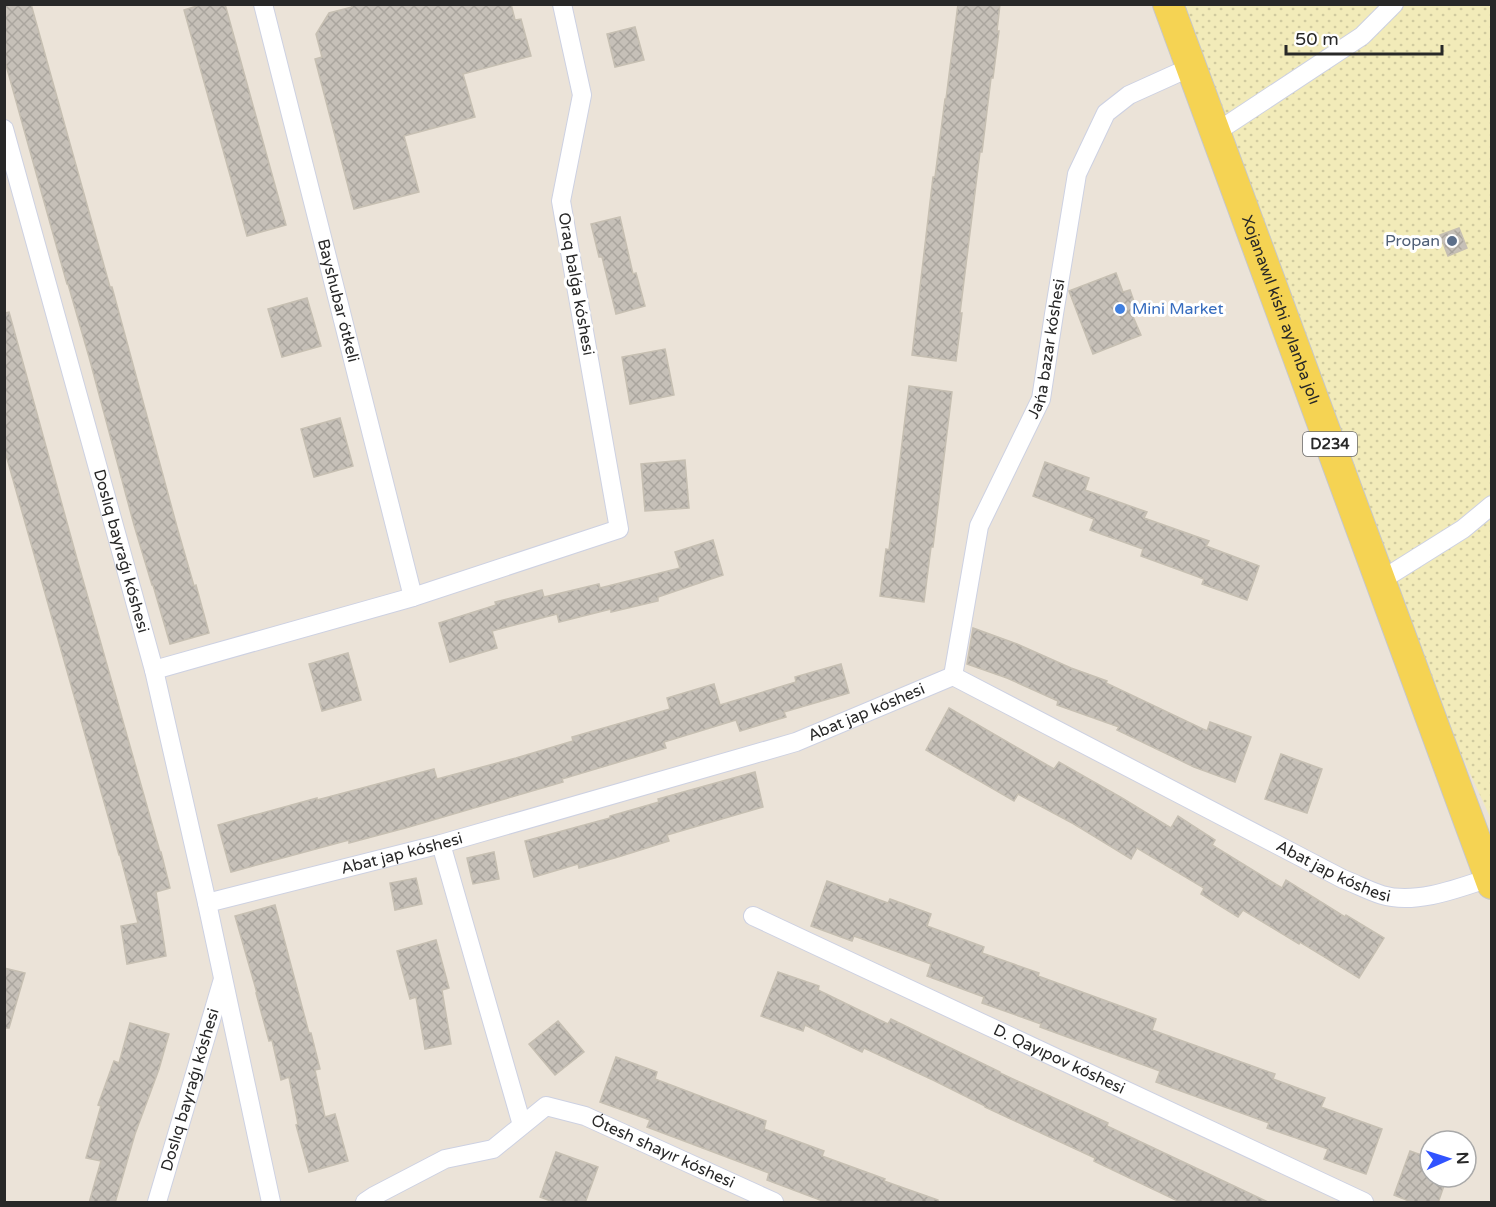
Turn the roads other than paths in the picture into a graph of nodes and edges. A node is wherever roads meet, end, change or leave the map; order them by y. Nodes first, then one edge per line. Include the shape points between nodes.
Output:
1 (263, 4) edge
2 (562, 4) edge
3 (1168, 4) edge
4 (1394, 4) edge
5 (1191, 67) junction
6 (4, 129) edge
7 (1215, 133) junction
8 (1491, 505) edge
9 (1380, 581) junction
10 (413, 597) junction
11 (154, 670) junction
12 (953, 676) junction
13 (441, 844) junction
14 (1491, 880) edge
15 (207, 903) junction
16 (753, 916) dead end
17 (223, 977) junction
18 (522, 1125) junction
19 (157, 1203) edge
20 (271, 1203) edge
21 (365, 1203) edge
22 (774, 1203) edge
23 (1365, 1203) edge

1 - 10 street, Bayshubar ótkeli
2 - 10 street, Oraq balǵa kóshesi via 582,95 561,201 619,529
3 - 5 main road, Xojanawıl kishi aylanba jolı / D234
4 - 7 street via 1362,36
5 - 7 main road, Xojanawıl kishi aylanba jolı / D234
5 - 12 street, Jańa bazar kóshesi via 1129,95 1106,113 1077,174 1041,399 979,526
6 - 11 street, Doslıq bayraǵı kóshesi
7 - 9 main road, Xojanawıl kishi aylanba jolı / D234
8 - 9 street via 1463,529
9 - 14 main road, Xojanawıl kishi aylanba jolı / D234
10 - 11 street
11 - 15 street, Doslıq bayraǵı kóshesi
12 - 13 street, Abat jap kóshesi via 796,742
12 - 14 street, Abat jap kóshesi via 1343,879 1383,895 1407,898
13 - 15 street, Abat jap kóshesi
13 - 18 street
15 - 17 street, Doslıq bayraǵı kóshesi
16 - 23 street, D. Qayıpov kóshesi
17 - 19 street, Doslıq bayraǵı kóshesi
17 - 20 street, Doslıq bayraǵı kóshesi
18 - 21 street via 493,1149 445,1159
18 - 22 street, Ótesh shayır kóshesi via 546,1106 585,1116

